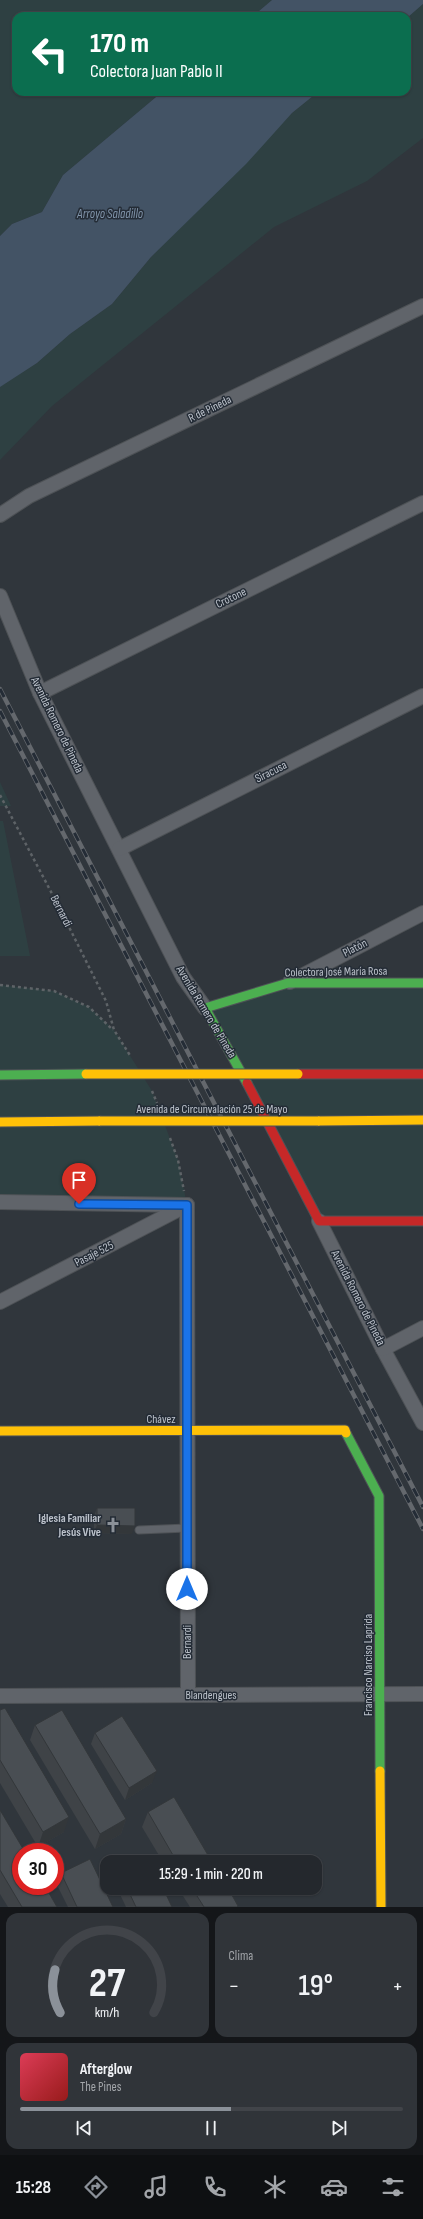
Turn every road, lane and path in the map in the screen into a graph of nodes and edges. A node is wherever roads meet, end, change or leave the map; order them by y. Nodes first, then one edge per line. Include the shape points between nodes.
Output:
1 (423, 306) edge
2 (423, 503) edge
3 (0, 515) edge
4 (0, 596) edge
5 (40, 693) junction
6 (423, 696) edge
7 (0, 795) edge
8 (119, 849) junction
9 (423, 913) edge
10 (288, 983) junction
11 (423, 983) edge
12 (0, 985) edge
13 (206, 1008) junction
14 (423, 1074) edge
15 (0, 1075) edge
16 (423, 1120) edge
17 (0, 1122) edge
18 (0, 1202) edge
19 (187, 1205) junction
20 (319, 1221) junction
21 (423, 1221) edge
22 (0, 1302) edge
23 (423, 1328) edge
24 (383, 1349) junction
25 (419, 1409) edge
26 (423, 1424) edge
27 (345, 1430) joint
28 (0, 1431) edge
29 (187, 1431) junction
30 (187, 1528) junction
31 (139, 1530) dead end
32 (381, 1694) junction
33 (423, 1694) edge
34 (188, 1695) junction
35 (0, 1696) edge
36 (381, 1907) edge

1 - 3 street, R de Pineda via 29,496
2 - 5 street, Crotone
4 - 5 street, Avenida Romero de Pineda
5 - 8 street, Avenida Romero de Pineda
6 - 8 street, Siracusa
7 - 12 path, Bernardi via 106,1001 114,1030 89,1007 54,990
8 - 13 street, Avenida Romero de Pineda via 183,977
9 - 10 street, Platón
10 - 11 main road, Colectora José María Rosa
10 - 13 main road, Colectora José María Rosa
13 - 20 main road, Avenida Romero de Pineda
14 - 15 main road, bridge
16 - 17 main road, Avenida de Circunvalación 25 de Mayo, bridge
18 - 19 street
19 - 22 street, Pasaje 525
19 - 29 street, Bernardi
20 - 21 main road
20 - 24 street, Avenida Romero de Pineda
23 - 24 street
24 - 25 street, Avenida Romero de Pineda
25 - 26 street, Avenida Romero de Pineda
27 - 29 main road, Chávez
27 - 32 main road, Francisco Narciso Laprida via 379,1496
28 - 29 main road, Chávez
29 - 30 street, Bernardi
30 - 31 lane
30 - 34 street, Bernardi
32 - 33 street, Blandengues
32 - 34 street, Blandengues
32 - 36 main road, Francisco Narciso Laprida
34 - 35 street, Blandengues

